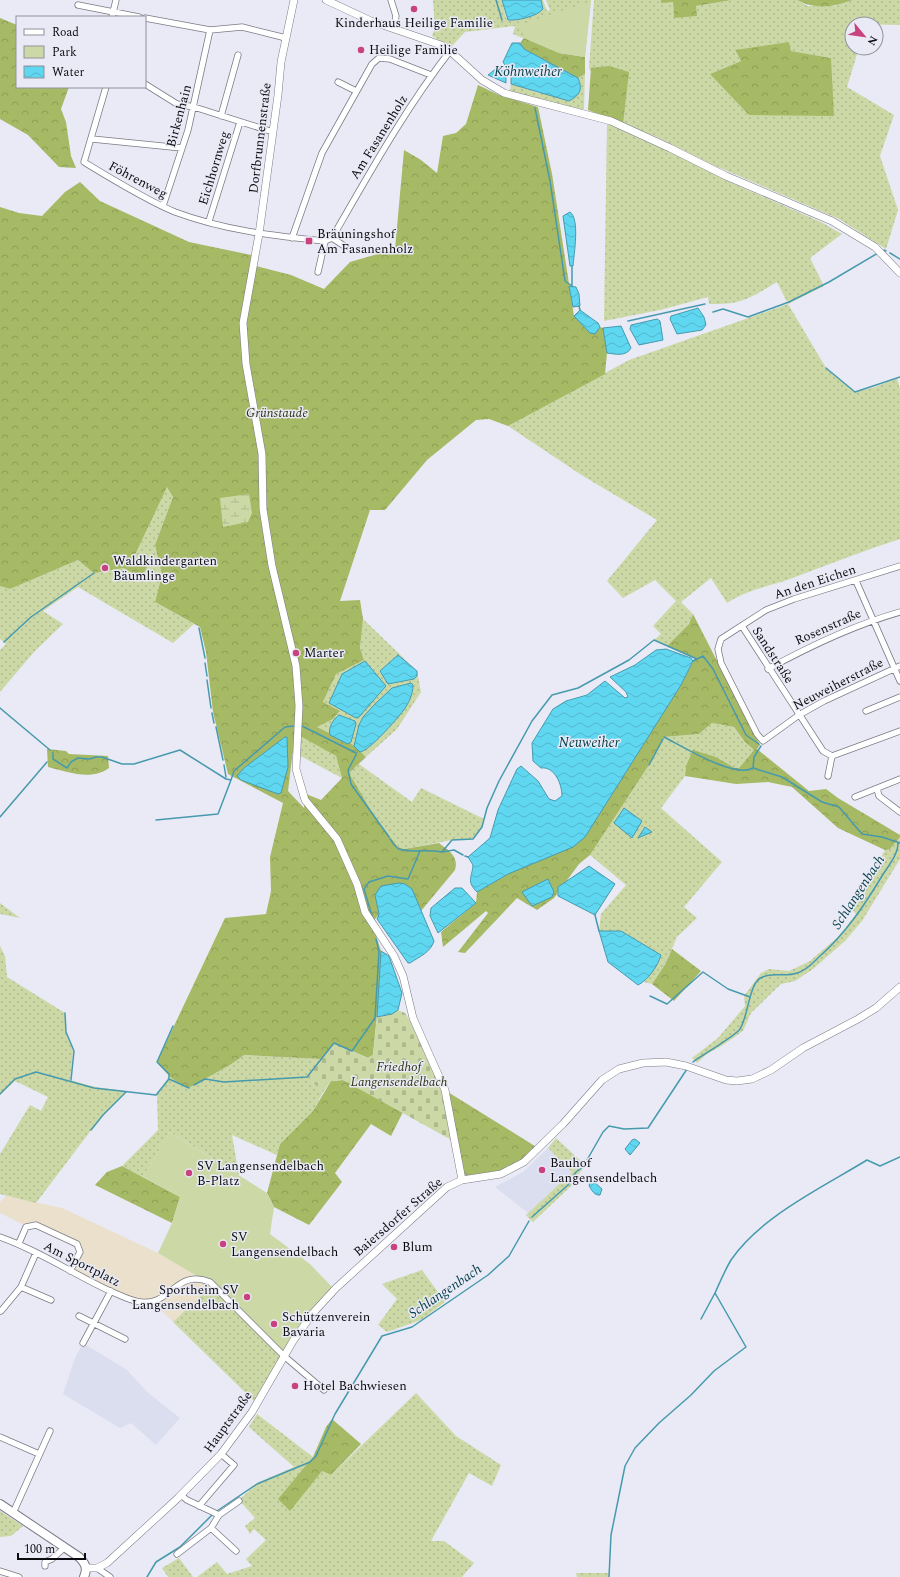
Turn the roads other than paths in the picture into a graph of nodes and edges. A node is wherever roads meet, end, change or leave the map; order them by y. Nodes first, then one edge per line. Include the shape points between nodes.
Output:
1 (116, 0) edge
2 (294, 0) edge
3 (326, 0) edge
4 (392, 0) edge
5 (78, 5) dead end
6 (112, 15) edge
7 (126, 16) edge
8 (146, 18) edge
9 (394, 28) junction
10 (210, 30) junction
11 (286, 38) junction
12 (450, 51) junction
13 (238, 55) dead end
14 (431, 76) junction
15 (338, 82) dead end
16 (146, 85) edge
17 (106, 88) edge
18 (356, 91) junction
19 (194, 107) junction
20 (221, 116) junction
21 (240, 122) junction
22 (273, 132) junction
23 (92, 139) junction
24 (182, 148) junction
25 (164, 206) junction
26 (210, 221) junction
27 (259, 234) junction
28 (292, 238) junction
29 (332, 238) junction
30 (325, 241) junction
31 (346, 247) dead end
32 (318, 272) dead end
33 (900, 273) edge
34 (900, 566) edge
35 (856, 581) junction
36 (900, 612) edge
37 (873, 620) junction
38 (742, 626) junction
39 (900, 666) edge
40 (768, 668) junction
41 (894, 668) junction
42 (900, 681) edge
43 (900, 697) edge
44 (866, 711) dead end
45 (799, 715) junction
46 (900, 731) edge
47 (832, 756) junction
48 (828, 776) dead end
49 (900, 780) edge
50 (877, 789) junction
51 (855, 797) dead end
52 (900, 812) edge
53 (900, 987) edge
54 (462, 1180) junction
55 (0, 1237) edge
56 (19, 1243) junction
57 (36, 1253) junction
58 (70, 1271) junction
59 (21, 1287) junction
60 (110, 1291) junction
61 (51, 1300) dead end
62 (1, 1311) edge
63 (79, 1316) dead end
64 (94, 1324) junction
65 (125, 1339) dead end
66 (83, 1343) dead end
67 (284, 1356) junction
68 (324, 1390) dead end
69 (50, 1431) dead end
70 (0, 1437) edge
71 (39, 1454) junction
72 (221, 1454) junction
73 (181, 1495) junction
74 (239, 1501) dead end
75 (0, 1504) edge
76 (199, 1506) junction
77 (13, 1513) junction
78 (219, 1515) junction
79 (211, 1528) junction
80 (64, 1548) junction
81 (236, 1551) dead end
82 (177, 1554) dead end
83 (45, 1566) dead end
84 (86, 1568) junction
85 (97, 1568) junction
86 (0, 1571) edge
87 (19, 1577) edge
88 (84, 1577) edge
89 (110, 1577) edge

1 - 6 street
2 - 11 street, Dorfbrunnenstraße
3 - 9 street via 371,21
4 - 9 street via 396,16
5 - 6 street
6 - 7 street
8 - 10 street
9 - 12 street via 440,44
10 - 11 street via 242,27
10 - 19 street, Birkenhain
11 - 22 street, Dorfbrunnenstraße
12 - 14 street, Am Fasanenholz
12 - 33 street via 482,80 504,93 595,116 626,128 726,176 840,225 875,247
13 - 20 street
14 - 18 street via 390,59 379,58 372,64
14 - 29 street, Am Fasanenholz via 389,140
15 - 18 street
16 - 19 street via 177,104
17 - 23 street, Föhrenweg
18 - 28 street via 322,153
19 - 20 street
19 - 24 street, Birkenhain
20 - 21 street
21 - 22 street
21 - 26 street, Eichhornweg
22 - 27 street, Dorfbrunnenstraße
23 - 24 street
23 - 25 street, Föhrenweg via 84,162
24 - 25 street, Birkenhain
25 - 26 street, Föhrenweg
26 - 27 street, Föhrenweg
27 - 28 street
27 - 54 street, Dorfbrunnenstraße via 243,323 246,364 262,454 263,509 272,566 296,666 299,706 296,769 300,789 312,810 337,839 357,884 365,912 394,956 403,976 413,1018 445,1090
28 - 30 street
29 - 30 street
29 - 31 street
30 - 32 street
34 - 35 street, An den Eichen
35 - 37 street
35 - 38 street, An den Eichen via 766,610
36 - 37 street, Rosenstraße
37 - 40 street, Rosenstraße
37 - 41 street
38 - 40 street, Sandstraße
38 - 45 street, Neuweiherstraße via 721,639 718,655 757,734 763,740
39 - 41 street, Neuweiherstraße
40 - 45 street, Sandstraße
41 - 42 street
41 - 45 street, Neuweiherstraße
43 - 44 street
45 - 47 street, Sandstraße via 823,751
46 - 47 street
47 - 48 street
49 - 50 street
50 - 51 street
50 - 52 street via 878,796
53 - 54 street, Baiersdorfer Straße via 876,1008 752,1079 726,1080 666,1062 619,1069 602,1080 524,1162 493,1176
54 - 67 street, Baiersdorfer Straße via 436,1196 336,1288 302,1327
55 - 56 street, Am Sportplatz
56 - 57 street, Am Sportplatz
56 - 58 street via 26,1227 36,1225 77,1244 80,1252
57 - 58 street, Am Sportplatz
57 - 59 street
58 - 60 street, Am Sportplatz
59 - 61 street
59 - 62 street
60 - 64 street
60 - 67 street, Am Sportplatz via 132,1300 150,1302 162,1299 180,1283 190,1279 202,1279 216,1287
63 - 64 street
64 - 65 street
64 - 66 street
67 - 68 street, Am Sportplatz
67 - 72 street, Hauptstraße via 252,1412
69 - 71 street
70 - 71 street
71 - 77 street
72 - 73 street, Hauptstraße
72 - 76 street via 234,1465
73 - 76 street
73 - 85 street, Hauptstraße via 107,1562
74 - 78 street
75 - 77 main road
76 - 78 street
77 - 80 main road
78 - 79 street
79 - 81 street
79 - 82 street
80 - 83 street via 45,1562
80 - 84 main road via 79,1557
84 - 85 street
84 - 88 main road
85 - 89 street
86 - 87 street

